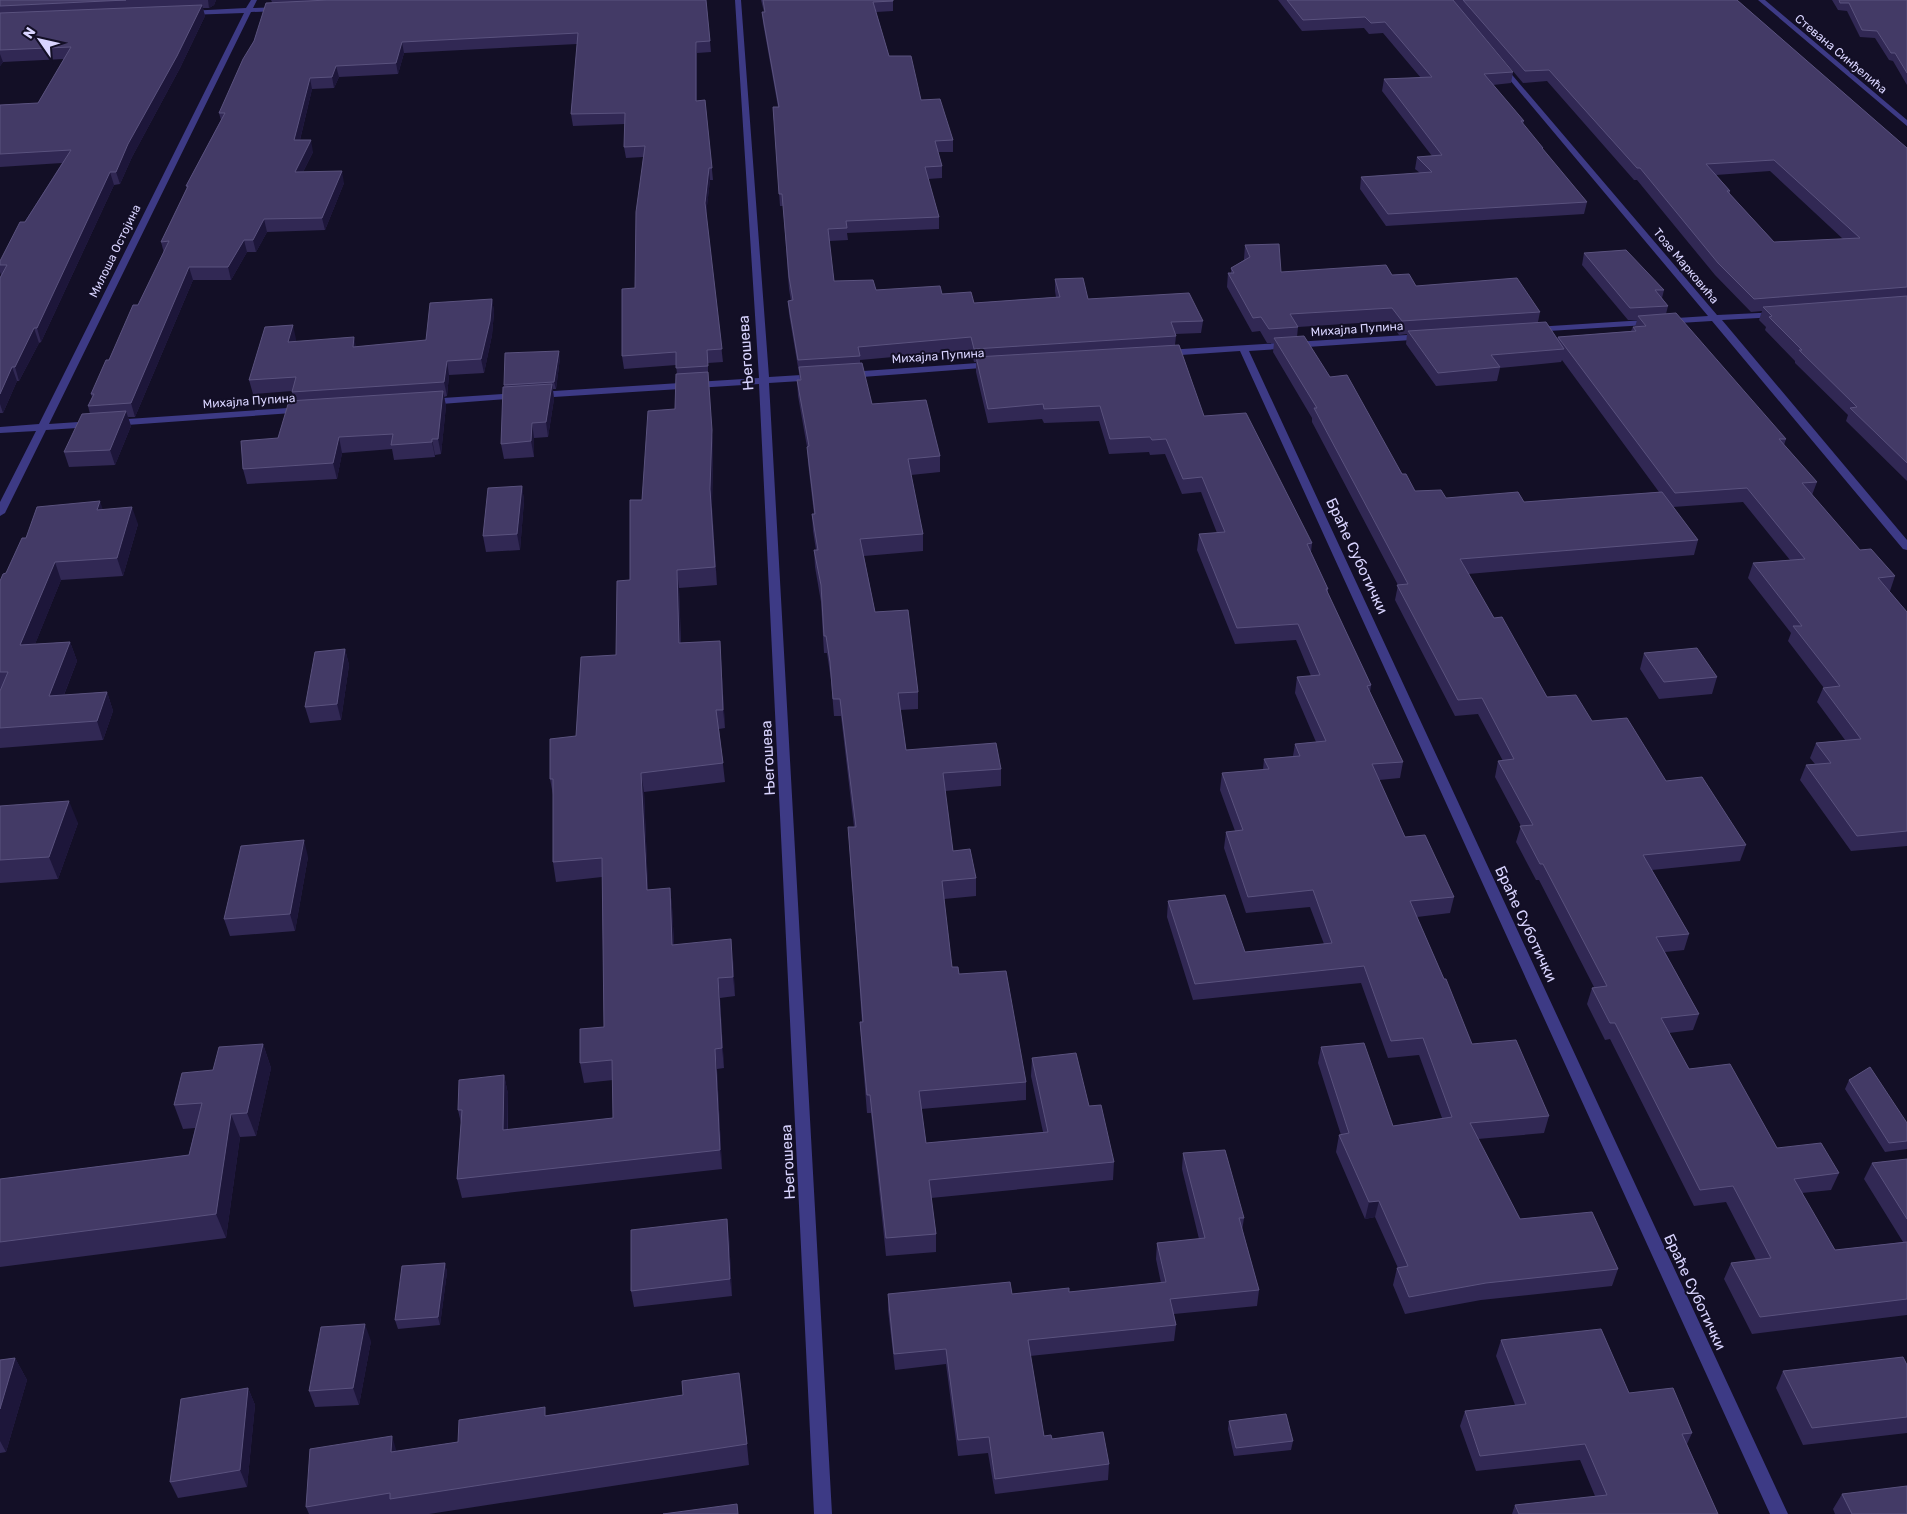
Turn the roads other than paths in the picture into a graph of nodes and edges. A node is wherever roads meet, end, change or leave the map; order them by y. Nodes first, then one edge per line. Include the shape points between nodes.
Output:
1 (254, 0) edge
2 (738, 0) edge
3 (1761, 0) edge
4 (284, 9) edge
5 (249, 11) junction
6 (179, 14) edge
7 (1498, 61) edge
8 (1907, 124) edge
9 (1792, 313) edge
10 (1715, 319) junction
11 (1528, 331) edge
12 (1430, 337) edge
13 (1243, 348) junction
14 (1155, 354) edge
15 (999, 365) edge
16 (842, 375) edge
17 (823, 376) edge
18 (764, 380) junction
19 (417, 403) edge
20 (318, 410) edge
21 (41, 428) junction
22 (0, 430) edge
23 (0, 514) edge
24 (1907, 547) edge
25 (823, 1514) edge
26 (1779, 1514) edge

1 - 5 street, Милоша Остојина
2 - 18 street, Његошева
3 - 8 street, Стевана Синђелића
4 - 5 street
5 - 6 street
5 - 21 street, Милоша Остојина
7 - 10 street, Тозе Марковића
9 - 10 street
10 - 11 street
10 - 24 street, Тозе Марковића
12 - 13 street, Михајла Пупина
13 - 14 street, Михајла Пупина
13 - 26 street, Браће Суботички
15 - 16 street, Михајла Пупина
17 - 18 street
18 - 19 street
18 - 25 street, Његошева
20 - 21 street, Михајла Пупина
21 - 22 street, Михајла Пупина
21 - 23 street, Милоша Остојина

